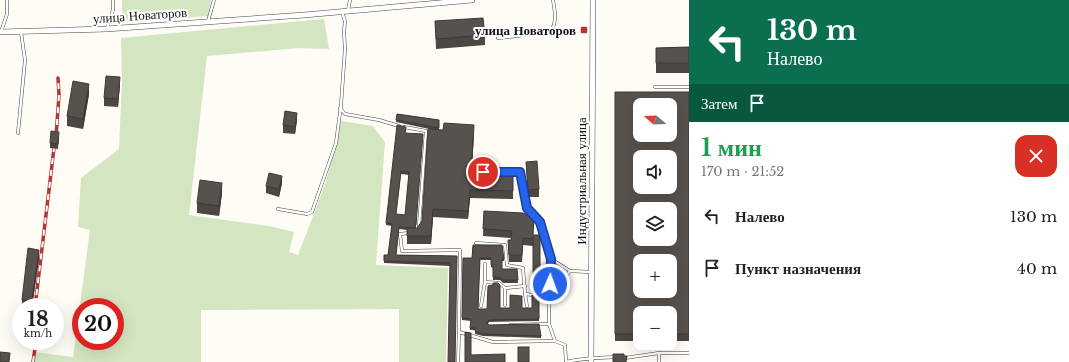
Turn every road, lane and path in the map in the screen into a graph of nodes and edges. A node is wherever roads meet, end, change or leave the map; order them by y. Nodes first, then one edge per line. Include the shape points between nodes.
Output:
1 (7, 0) edge
2 (113, 0) edge
3 (214, 0) edge
4 (350, 0) edge
5 (472, 0) edge
6 (553, 0) edge
7 (593, 0) edge
8 (342, 11) junction
9 (348, 11) junction
10 (208, 22) junction
11 (106, 29) junction
12 (0, 32) edge
13 (21, 32) junction
14 (498, 38) dead end
15 (655, 87) dead end
16 (689, 87) edge
17 (340, 108) junction
18 (18, 133) dead end
19 (483, 172) edge
20 (278, 208) dead end
21 (419, 228) edge
22 (416, 233) edge
23 (476, 243) edge
24 (551, 259) junction
25 (485, 264) dead end
26 (570, 271) junction
27 (592, 272) junction
28 (485, 282) junction
29 (525, 286) junction
30 (505, 288) junction
31 (525, 294) junction
32 (550, 297) junction
33 (505, 305) dead end
34 (481, 306) dead end
35 (527, 306) edge
36 (549, 324) junction
37 (504, 325) edge
38 (458, 332) junction
39 (555, 341) junction
40 (689, 353) edge
41 (659, 354) junction
42 (629, 358) junction
43 (591, 360) edge
44 (458, 362) edge
45 (566, 362) edge
46 (629, 362) edge
47 (659, 362) edge

1 - 12 lane via 7,14
2 - 11 lane via 113,10
3 - 10 lane
4 - 9 lane
5 - 9 street, улица Новаторов
6 - 14 lane via 556,15 551,32
7 - 27 street, Индустриальная улица
8 - 9 street, улица Новаторов
8 - 10 street, улица Новаторов
8 - 17 lane via 345,21 345,49
10 - 11 street, улица Новаторов
11 - 13 street, улица Новаторов
12 - 13 street, улица Новаторов
13 - 18 lane via 25,60
15 - 16 lane
17 - 20 lane via 336,143 312,212 307,214
17 - 21 lane via 345,114 426,131
19 - 24 lane via 520,172 527,208 540,222
22 - 38 lane via 400,234 402,251 460,250
23 - 29 lane via 505,245 507,264 523,268
24 - 26 lane
24 - 32 lane
25 - 28 lane
26 - 27 lane
26 - 32 lane
27 - 43 street, Индустриальная улица
28 - 30 lane via 499,283
28 - 34 lane
29 - 30 lane
29 - 31 lane
30 - 33 lane
31 - 32 lane
31 - 35 lane
32 - 36 lane
36 - 37 lane
36 - 39 lane
38 - 39 lane via 493,342
38 - 44 lane
39 - 45 lane via 564,345
40 - 41 lane
41 - 42 lane
41 - 47 lane
42 - 43 lane
42 - 46 lane
43 - 45 lane

